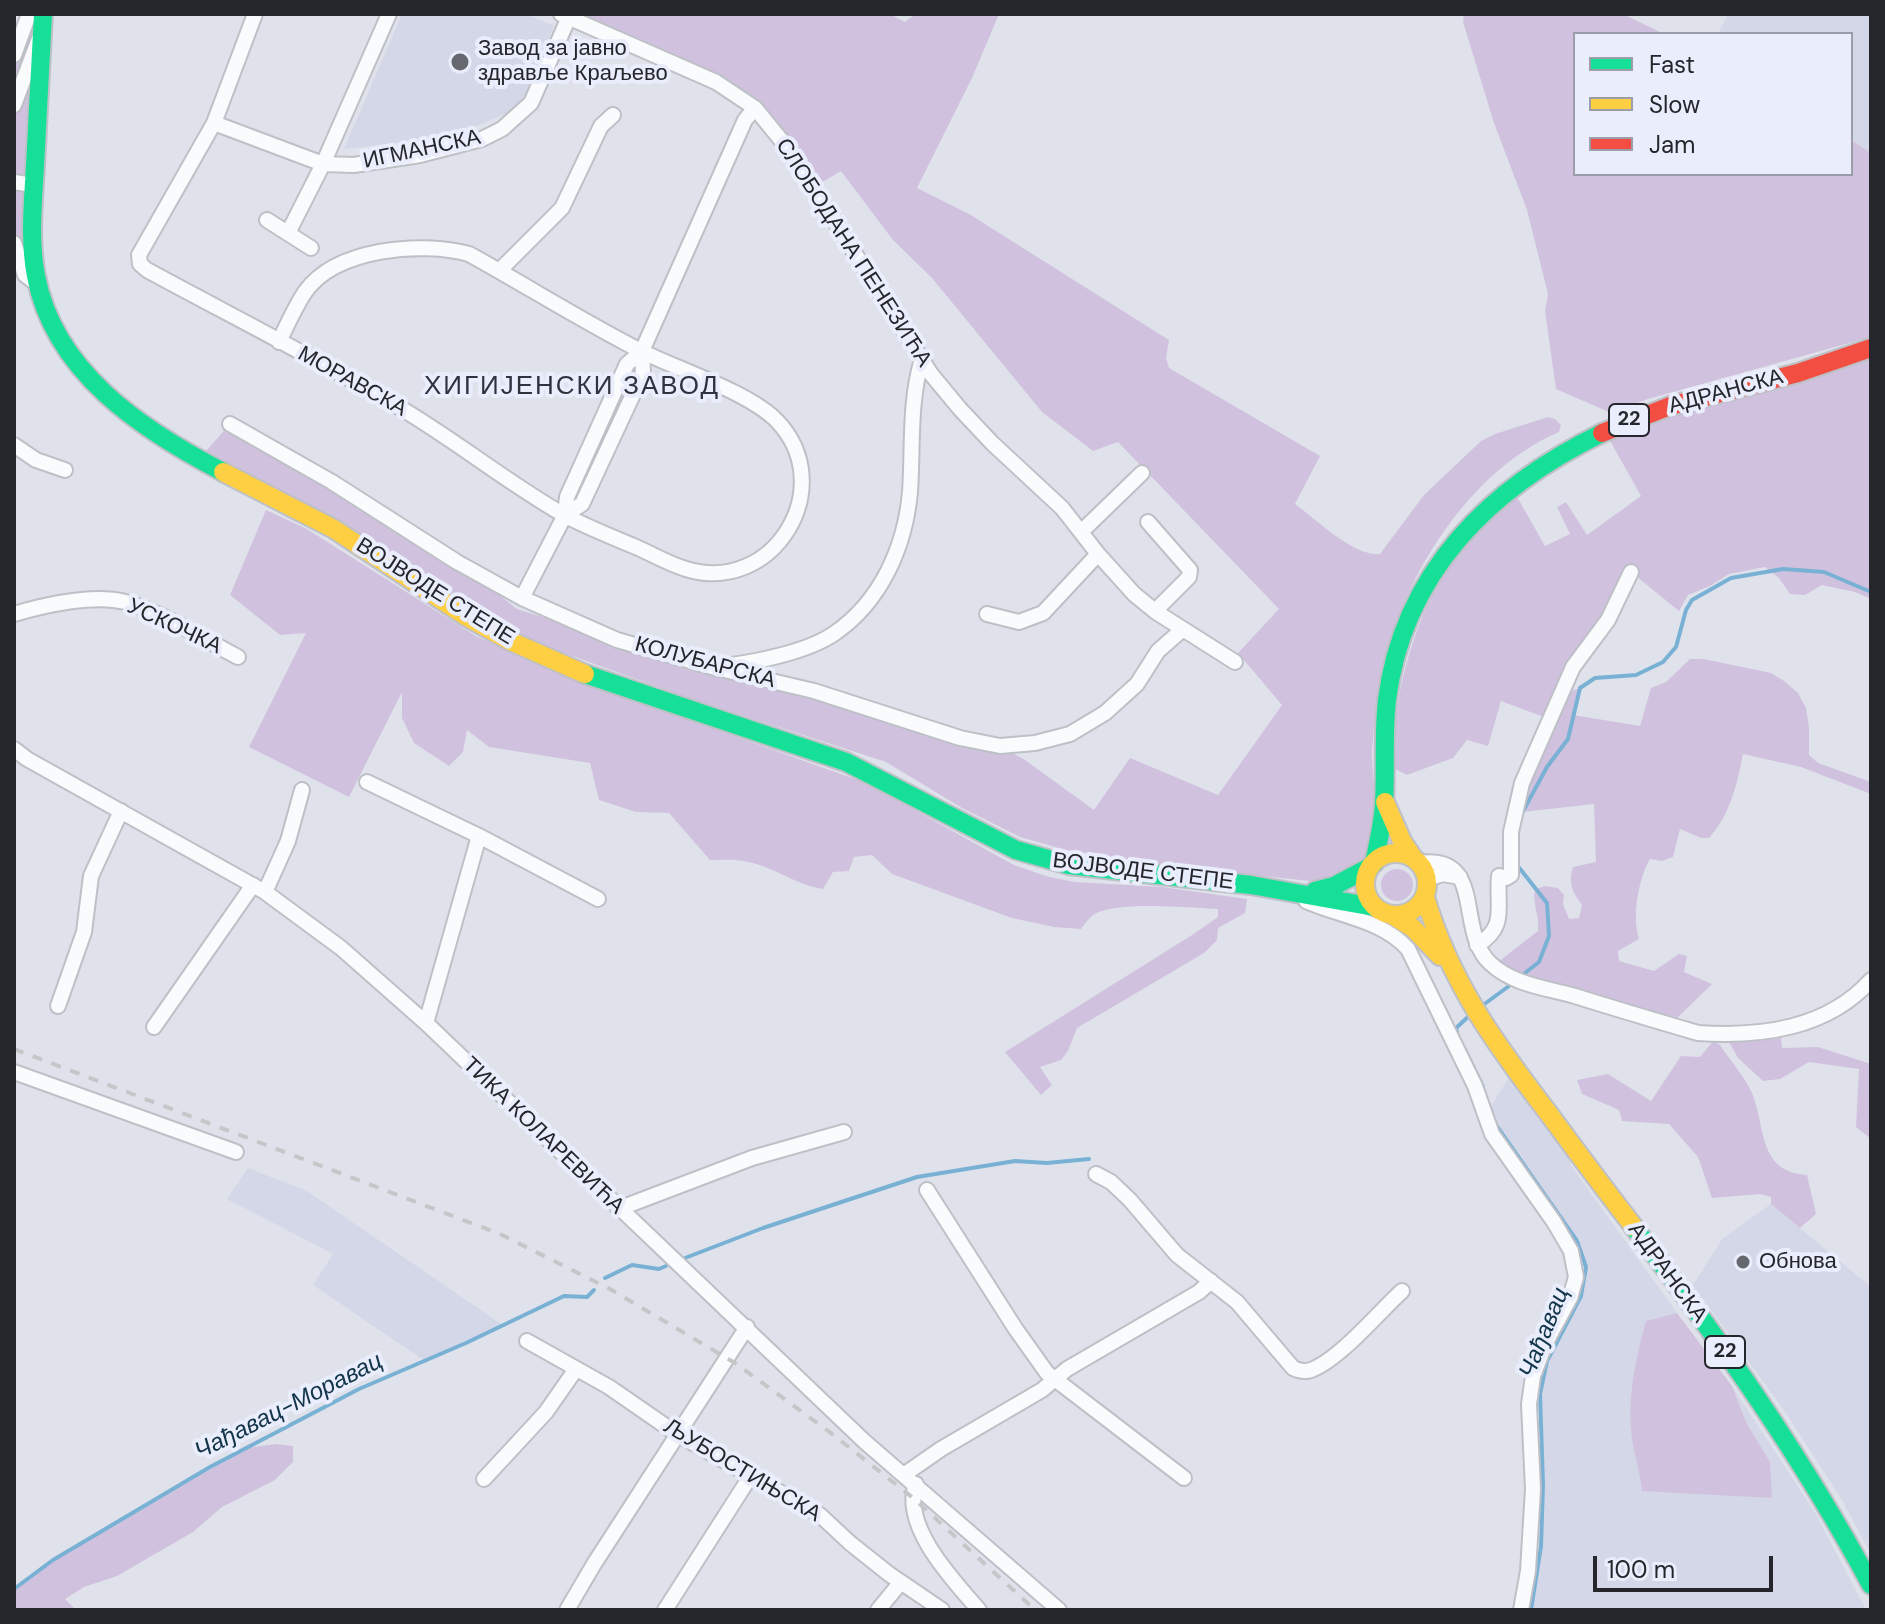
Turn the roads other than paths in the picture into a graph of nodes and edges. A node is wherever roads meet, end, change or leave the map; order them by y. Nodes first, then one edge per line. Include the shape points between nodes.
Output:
1 (29, 14) edge
2 (255, 14) edge
3 (389, 14) edge
4 (565, 16) edge
5 (42, 23) edge
6 (14, 55) edge
7 (14, 105) edge
8 (755, 108) junction
9 (613, 115) dead end
10 (214, 123) junction
11 (323, 164) junction
12 (14, 182) edge
13 (33, 185) junction
14 (267, 220) dead end
15 (288, 233) junction
16 (14, 243) edge
17 (311, 248) dead end
18 (499, 271) junction
19 (37, 284) junction
20 (279, 342) junction
21 (1871, 348) edge
22 (642, 351) junction
23 (922, 359) junction
24 (1871, 360) edge
25 (1833, 362) junction
26 (230, 424) dead end
27 (14, 445) edge
28 (65, 470) dead end
29 (1142, 473) dead end
30 (565, 515) junction
31 (1148, 522) dead end
32 (1081, 532) junction
33 (1098, 554) junction
34 (1631, 572) dead end
35 (522, 598) junction
36 (1155, 611) junction
37 (14, 614) edge
38 (987, 614) dead end
39 (1183, 629) junction
40 (238, 657) dead end
41 (1235, 662) dead end
42 (712, 667) junction
43 (14, 749) edge
44 (367, 782) dead end
45 (302, 790) dead end
46 (1384, 800) junction
47 (121, 811) junction
48 (479, 836) junction
49 (1372, 865) junction
50 (1421, 874) junction
51 (259, 888) junction
52 (1297, 892) junction
53 (598, 899) dead end
54 (1374, 907) junction
55 (1392, 915) junction
56 (1477, 945) junction
57 (1450, 968) junction
58 (1871, 980) edge
59 (58, 1006) dead end
60 (426, 1023) junction
61 (154, 1027) dead end
62 (14, 1072) edge
63 (844, 1132) dead end
64 (236, 1152) dead end
65 (1096, 1174) dead end
66 (927, 1190) dead end
67 (618, 1209) junction
68 (1211, 1281) junction
69 (1402, 1291) dead end
70 (747, 1327) junction
71 (527, 1341) dead end
72 (576, 1369) junction
73 (1054, 1379) junction
74 (677, 1434) junction
75 (750, 1477) junction
76 (1184, 1478) dead end
77 (484, 1479) dead end
78 (911, 1479) junction
79 (901, 1582) junction
80 (1871, 1585) edge
81 (567, 1610) edge
82 (665, 1610) edge
83 (878, 1610) edge
84 (942, 1610) edge
85 (979, 1610) edge
86 (1059, 1610) edge
87 (1521, 1610) edge

1 - 6 street
2 - 10 street
3 - 11 street
4 - 8 street, СЛОБОДАНА ПЕНЕЗИЋА via 716,82
4 - 11 street, ИГМАНСКА via 531,103 502,129 420,155
5 - 7 street
5 - 13 main road, ВОЈВОДЕ СТЕПЕ
8 - 22 street via 745,120
8 - 23 street, СЛОБОДАНА ПЕНЕЗИЋА via 790,151
9 - 18 street via 601,126 562,208
10 - 11 street, ИГМАНСКА
10 - 20 street, МОРАВСКА via 139,255 140,264
11 - 15 street
12 - 13 street
13 - 19 main road, ВОЈВОДЕ СТЕПЕ
14 - 15 street
15 - 17 street
16 - 19 street via 25,275
18 - 20 street, МОРАВСКА via 448,248 357,257 335,266 306,290
18 - 22 street, МОРАВСКА
19 - 52 main road, ВОЈВОДЕ СТЕПЕ via 68,353 138,423 334,529 508,640 594,678 846,762 1038,858 1098,870
20 - 30 street, МОРАВСКА via 398,406
21 - 25 main road, АДРАНСКА / 22
22 - 30 street via 643,373 582,504
22 - 30 street, МОРАВСКА via 753,403 786,431 802,481 790,529 753,563 704,573
23 - 32 street, СЛОБОДАНА ПЕНЕЗИЋА via 992,443
23 - 42 street via 916,380 909,497 888,573 834,634 756,662
24 - 25 main road, АДРАНСКА / 22
25 - 46 main road, АДРАНСКА / 22 via 1604,430 1533,469 1475,518 1429,579 1402,637 1385,710
26 - 35 street, КОЛУБАРСКА
27 - 28 street
29 - 32 street
30 - 35 street
31 - 36 street via 1190,570
32 - 33 street, СЛОБОДАНА ПЕНЕЗИЋА
33 - 36 street, СЛОБОДАНА ПЕНЕЗИЋА
33 - 38 street via 1043,613 1019,622
34 - 56 street via 1608,620 1573,667 1546,727 1515,807 1511,875 1499,876 1498,923 1490,938
35 - 42 street, КОЛУБАРСКА via 617,640
36 - 39 street, СЛОБОДАНА ПЕНЕЗИЋА
37 - 40 street, УСКОЧКА via 54,603 121,601
39 - 41 street, СЛОБОДАНА ПЕНЕЗИЋА
39 - 42 street, КОЛУБАРСКА via 1105,713 1070,734 1000,746
43 - 47 street, ТИКА КОЛАРЕВИЋА
44 - 48 street
45 - 51 street via 288,841
46 - 49 main road, АДРАНСКА / 22
46 - 50 main road, АДРАНСКА / 22
47 - 51 street, ТИКА КОЛАРЕВИЋА
47 - 59 street via 91,876 84,932
48 - 53 street
48 - 60 street
49 - 50 main road via 1393,853
49 - 52 main road, ВОЈВОДЕ СТЕПЕ via 1334,886
49 - 54 main road, 22 via 1366,891
50 - 55 main road via 1418,906
50 - 56 street via 1448,865 1457,870
50 - 57 main road, АДРАНСКА / 22
51 - 60 street, ТИКА КОЛАРЕВИЋА via 341,948
51 - 61 street
52 - 54 main road, ВОЈВОДЕ СТЕПЕ
52 - 87 street via 1311,903 1379,928 1408,949 1475,1086 1492,1134 1571,1251 1576,1277 1533,1376 1529,1404 1533,1489
54 - 55 main road, 22
55 - 57 main road, АДРАНСКА / 22 via 1423,937
56 - 58 street via 1493,966 1526,984 1698,1033 1794,1027 1848,1003
57 - 80 main road, АДРАНСКА / 22 via 1483,1021 1777,1425
60 - 67 street, ТИКА КОЛАРЕВИЋА
62 - 64 street
63 - 67 street via 752,1158
65 - 68 street via 1111,1182 1177,1255
66 - 73 street
67 - 70 street, ТИКА КОЛАРЕВИЋА
68 - 69 street via 1237,1302 1293,1368 1304,1371 1336,1353
68 - 73 street
70 - 74 street
70 - 78 street, ТИКА КОЛАРЕВИЋА via 864,1441
71 - 72 street, ЉУБОСТИЊСКА
72 - 74 street, ЉУБОСТИЊСКА
72 - 77 street via 546,1412
73 - 76 street
73 - 78 street via 941,1449
74 - 75 street, ЉУБОСТИЊСКА
74 - 81 street
75 - 79 street, ЉУБОСТИЊСКА via 820,1515
75 - 82 street
78 - 85 street via 914,1514 936,1559
78 - 86 street, ТИКА КОЛАРЕВИЋА
79 - 83 street
79 - 84 street, ЉУБОСТИЊСКА

